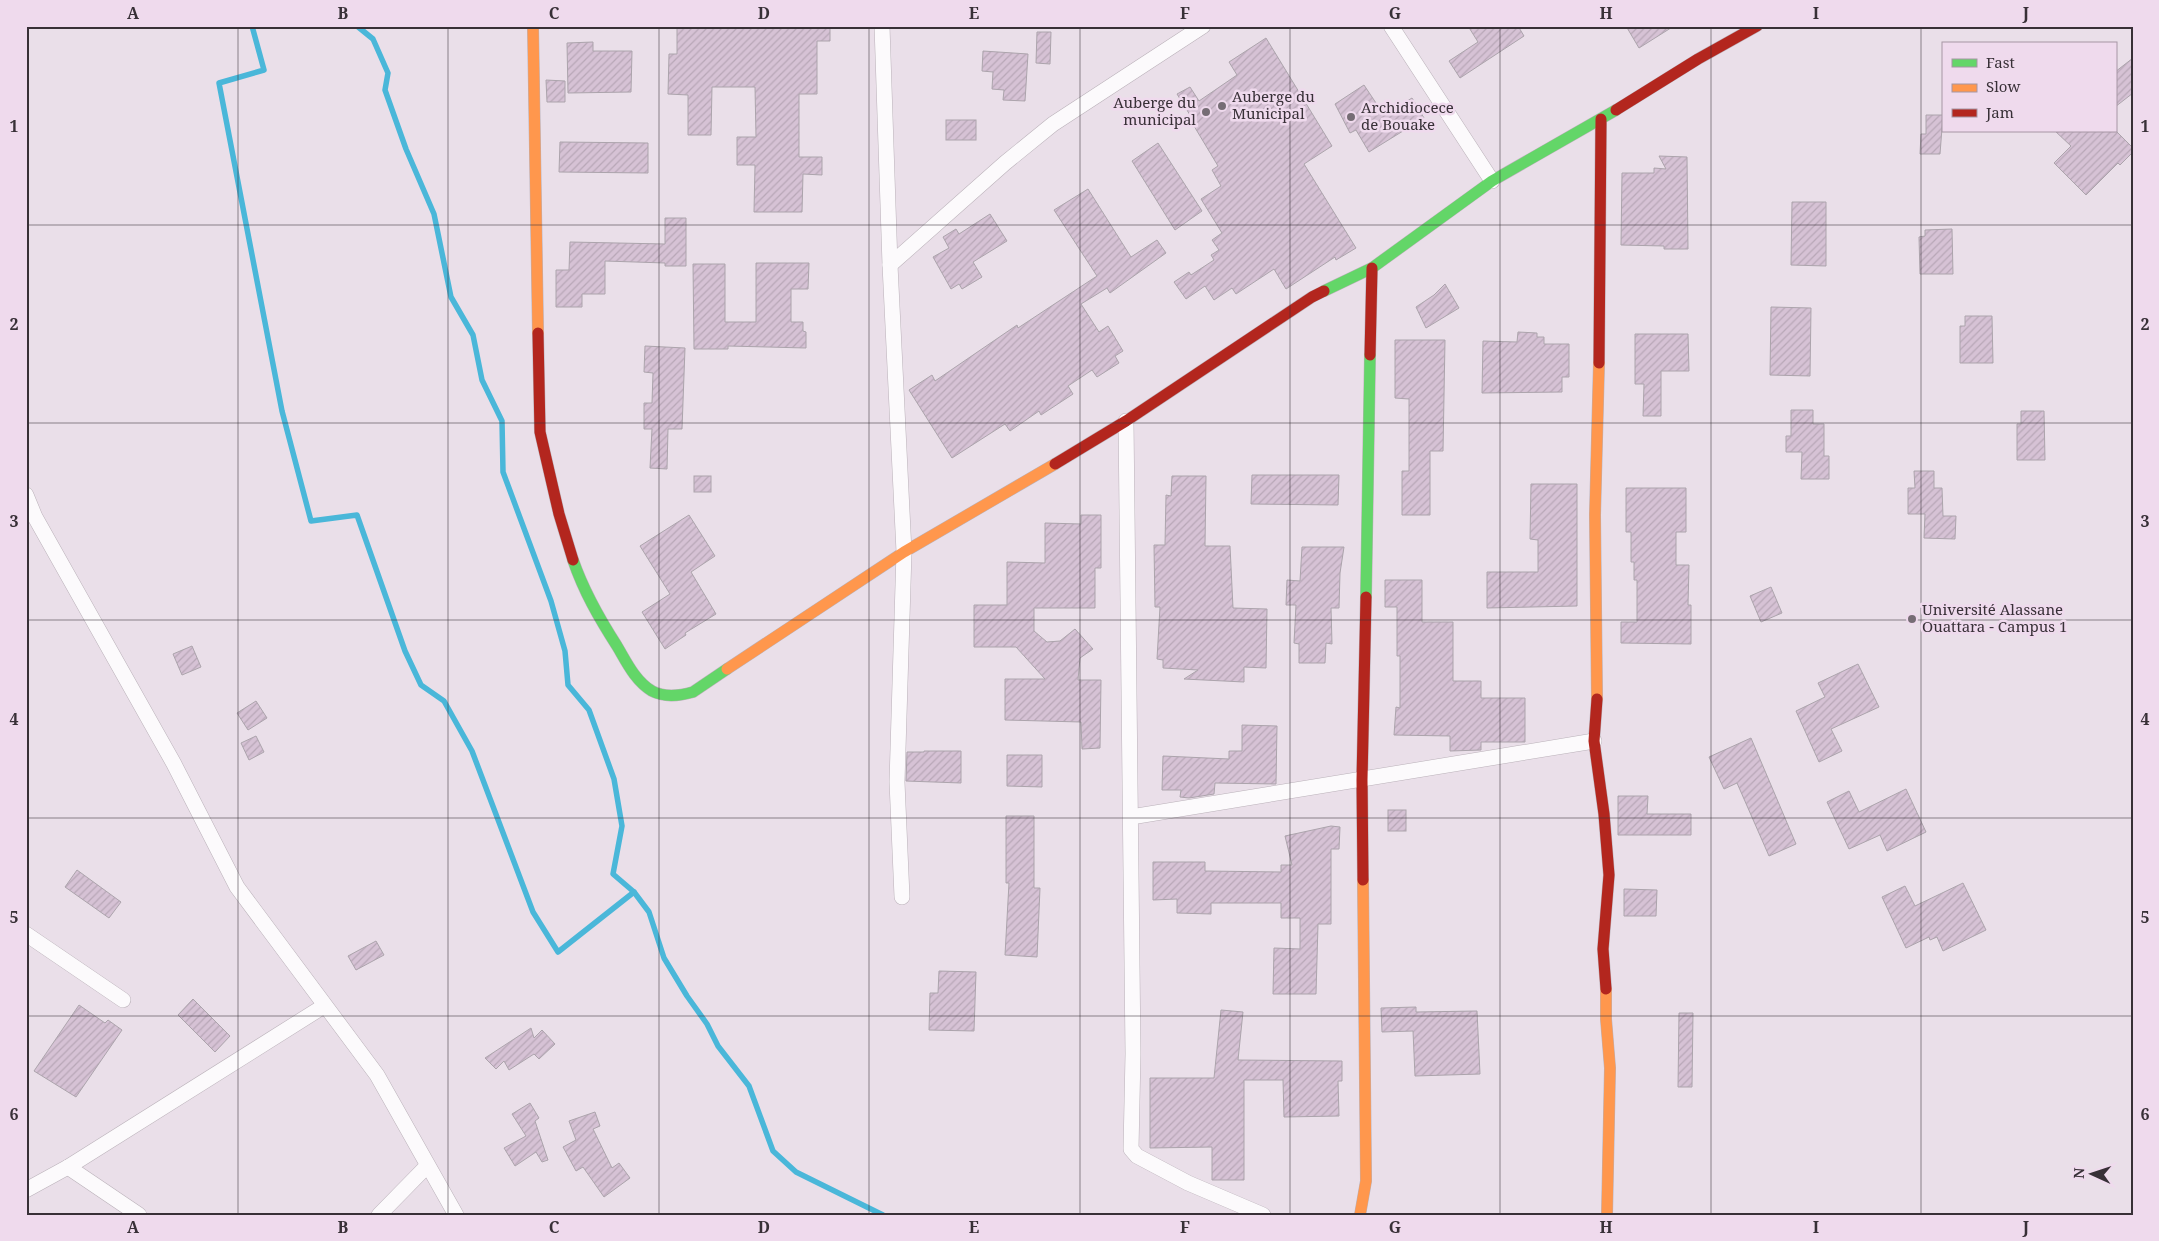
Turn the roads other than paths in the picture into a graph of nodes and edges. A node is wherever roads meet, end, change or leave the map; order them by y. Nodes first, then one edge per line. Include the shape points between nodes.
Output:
1 (533, 26) edge
2 (882, 26) edge
3 (1203, 26) edge
4 (1392, 26) edge
5 (1757, 26) edge
6 (1601, 119) junction
7 (1492, 181) junction
8 (890, 265) junction
9 (1372, 268) junction
10 (1126, 420) junction
11 (26, 495) edge
12 (904, 552) junction
13 (1594, 741) junction
14 (1362, 780) junction
15 (1131, 817) junction
16 (902, 897) dead end
17 (26, 934) edge
18 (123, 1000) dead end
19 (324, 1006) junction
20 (427, 1166) junction
21 (68, 1167) junction
22 (26, 1190) edge
23 (139, 1215) edge
24 (379, 1215) edge
25 (456, 1215) edge
26 (1263, 1215) edge
27 (1360, 1215) edge
28 (1607, 1215) edge

1 - 12 street via 540,432 554,494 586,594 633,671 650,690 678,696 693,692
2 - 8 street
3 - 8 street via 1053,124
4 - 7 street
5 - 6 street
6 - 7 street
6 - 13 street via 1596,514 1598,707
7 - 9 street
8 - 12 street
9 - 10 street via 1312,297
9 - 14 street
10 - 12 street
10 - 15 street
11 - 19 street via 35,517 174,764 237,887
12 - 16 street via 897,782
13 - 14 street
13 - 28 street via 1609,875 1603,949 1610,1068
14 - 15 street
14 - 27 street via 1366,1181
15 - 26 street via 1131,1148 1137,1156 1188,1183
17 - 18 street
19 - 20 street via 377,1075
19 - 21 street
20 - 24 street
20 - 25 street
21 - 22 street
21 - 23 street

